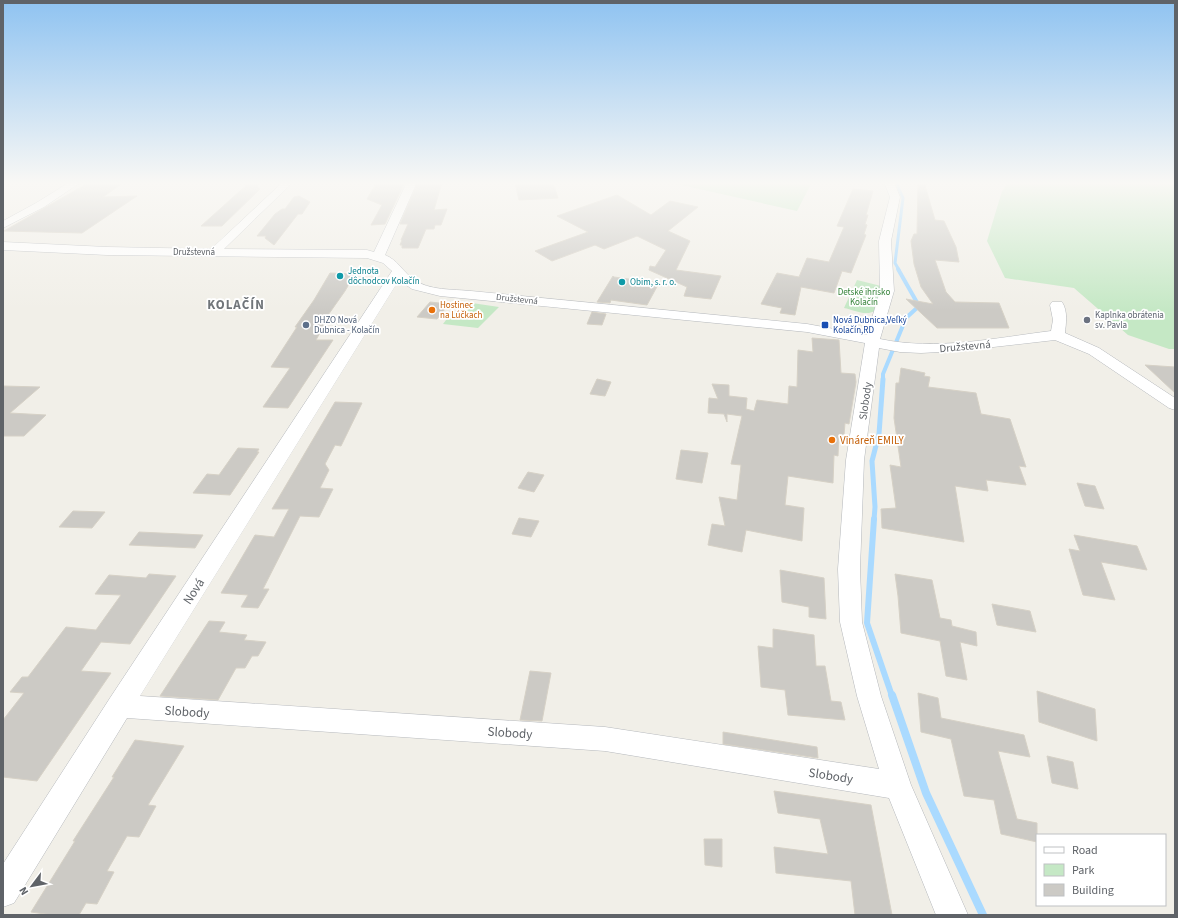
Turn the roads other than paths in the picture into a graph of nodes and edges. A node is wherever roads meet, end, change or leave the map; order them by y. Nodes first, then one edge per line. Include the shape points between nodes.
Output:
1 (243, 225) edge
2 (392, 225) edge
3 (889, 225) edge
4 (3, 246) edge
5 (213, 253) junction
6 (378, 256) junction
7 (398, 271) junction
8 (415, 285) junction
9 (385, 291) junction
10 (1057, 305) dead end
11 (1057, 335) junction
12 (884, 344) junction
13 (1175, 405) edge
14 (119, 706) junction
15 (898, 786) junction
16 (3, 892) edge
17 (952, 915) edge

1 - 5 street
2 - 6 street
3 - 12 street, Slobody via 885,241 887,291
4 - 5 street, Družstevná
5 - 6 street, Družstevná via 354,253
6 - 7 street, Družstevná via 390,262
7 - 8 street, Družstevná
7 - 9 street, Nová
8 - 9 street
8 - 12 street, Družstevná via 426,289 472,295 807,328
9 - 14 street, Nová
10 - 11 street via 1060,320
11 - 12 street, Družstevná via 920,349
11 - 13 street via 1094,351
12 - 15 street, Slobody via 855,460 849,569 851,622 869,696
14 - 15 street, Slobody via 605,739
14 - 16 street, Nová
15 - 17 street, Slobody

